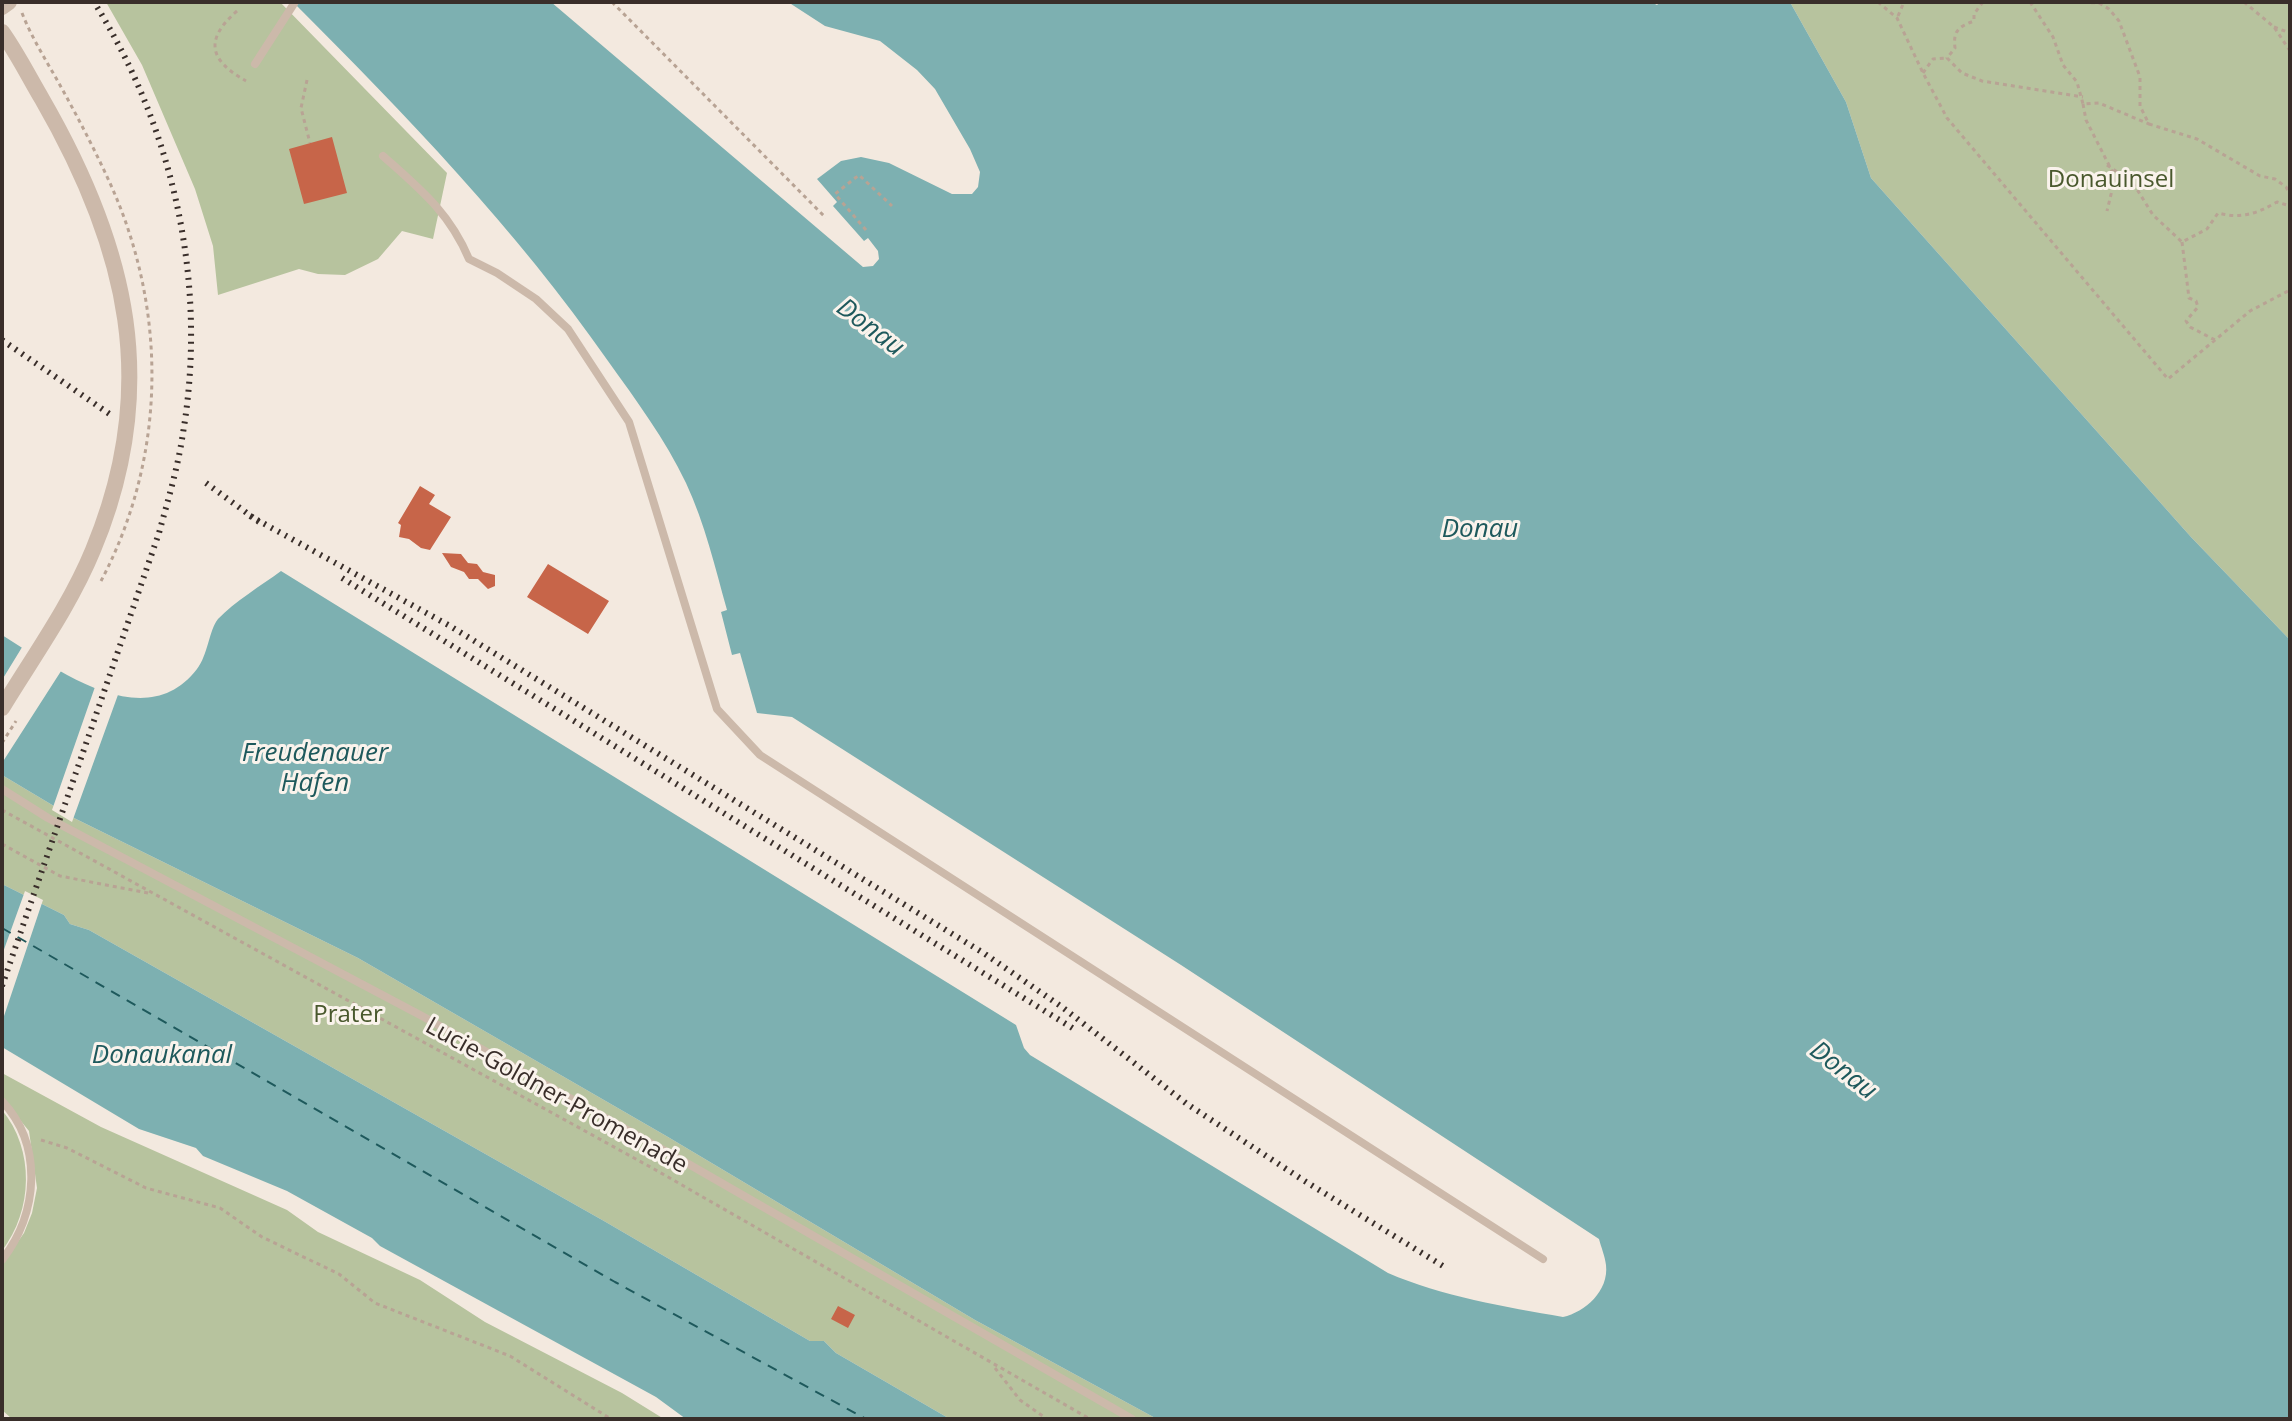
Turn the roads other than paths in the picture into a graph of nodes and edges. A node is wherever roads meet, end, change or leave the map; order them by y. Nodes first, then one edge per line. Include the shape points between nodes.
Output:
1 (9, 2) edge
2 (295, 2) edge
3 (2, 7) edge
4 (2, 32) edge
5 (255, 64) dead end
6 (383, 156) dead end
7 (2, 708) edge
8 (2, 789) edge
9 (2, 1101) edge
10 (1543, 1259) dead end
11 (2, 1260) edge
12 (1132, 1419) edge

1 - 3 street
2 - 5 lane
4 - 7 street via 57,125 107,237 124,299 131,380 118,479 92,553
6 - 10 lane via 438,205 469,259 536,299 568,329 629,422 717,709 760,755
8 - 12 lane via 685,1162
9 - 11 lane via 25,1134 30,1159 30,1202 21,1230

